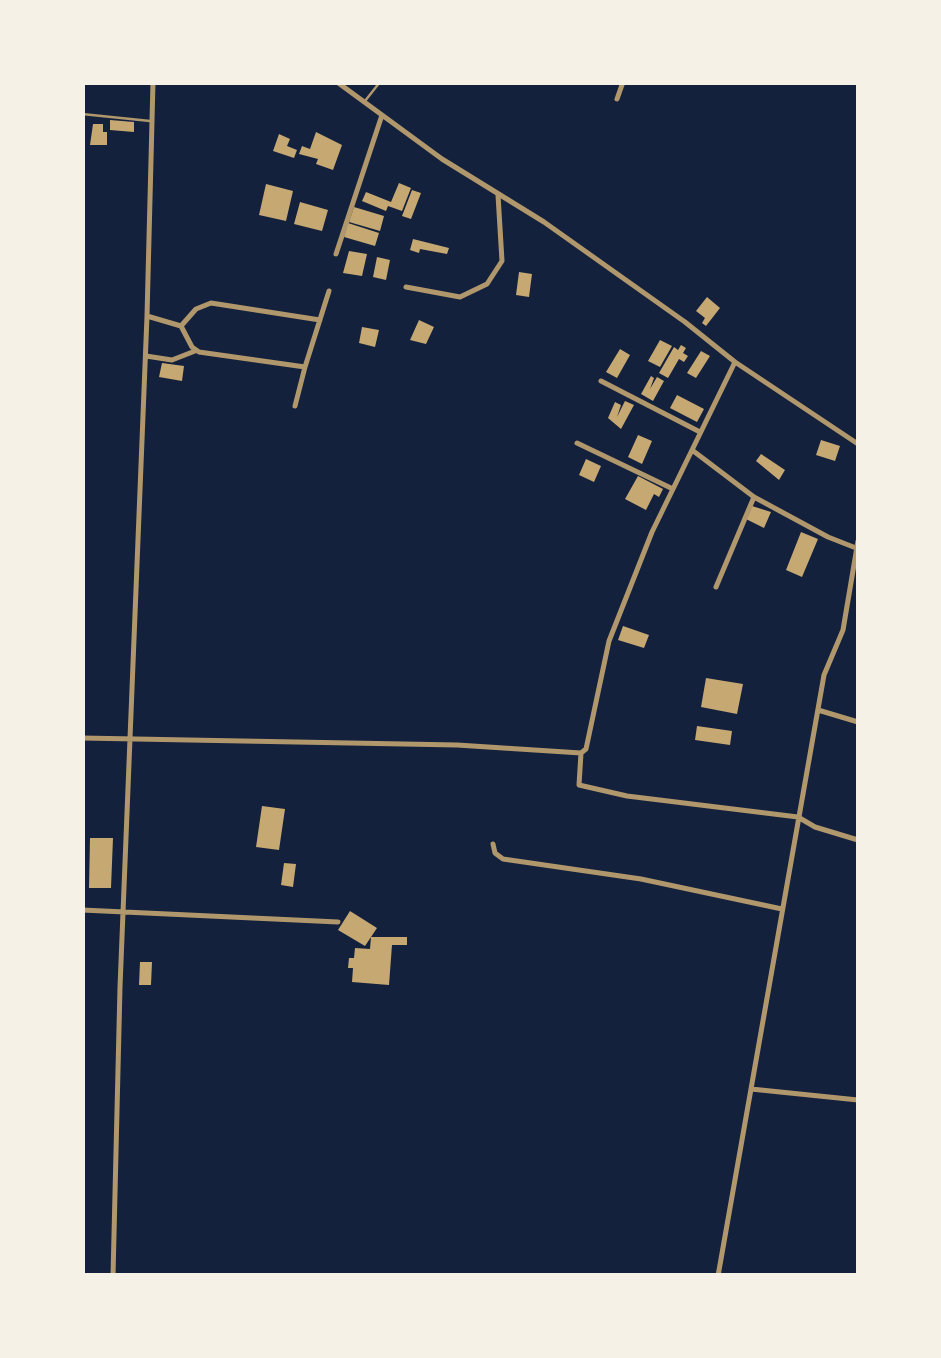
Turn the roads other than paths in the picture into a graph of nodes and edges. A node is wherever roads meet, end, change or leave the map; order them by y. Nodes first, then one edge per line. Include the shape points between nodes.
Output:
1 (152, 82) edge
2 (337, 82) edge
3 (380, 82) edge
4 (623, 82) edge
5 (617, 99) dead end
6 (364, 102) junction
7 (82, 114) edge
8 (382, 115) junction
9 (152, 122) junction
10 (498, 195) junction
11 (336, 254) dead end
12 (406, 287) dead end
13 (330, 292) dead end
14 (148, 316) junction
15 (320, 320) junction
16 (181, 326) junction
17 (195, 350) junction
18 (146, 356) junction
19 (734, 362) junction
20 (305, 366) junction
21 (601, 381) dead end
22 (295, 406) dead end
23 (700, 432) junction
24 (577, 443) dead end
25 (858, 444) edge
26 (692, 450) junction
27 (673, 489) junction
28 (754, 497) junction
29 (858, 545) edge
30 (716, 587) dead end
31 (818, 710) junction
32 (858, 722) edge
33 (82, 738) edge
34 (130, 738) junction
35 (581, 753) junction
36 (798, 817) junction
37 (858, 840) edge
38 (493, 844) dead end
39 (782, 909) junction
40 (82, 910) edge
41 (124, 911) junction
42 (338, 922) dead end
43 (750, 1089) junction
44 (858, 1100) edge
45 (113, 1276) edge
46 (718, 1276) edge

1 - 9 street
2 - 6 street
3 - 6 lane
4 - 5 street
6 - 8 street
7 - 9 lane
8 - 10 street
8 - 11 street
9 - 14 street
10 - 12 street via 502,261 487,284 460,297
10 - 19 street
13 - 15 street
14 - 16 street
14 - 18 street
15 - 16 street via 211,303
15 - 20 street
16 - 17 street
17 - 18 street via 172,360
17 - 20 street
18 - 34 street
19 - 23 street
19 - 25 street
20 - 22 street
21 - 23 street
23 - 26 street
24 - 27 street
26 - 27 street
26 - 28 street
27 - 35 street via 610,641
28 - 29 street via 828,537
28 - 30 street
29 - 31 street via 843,630 824,674
31 - 32 street
31 - 36 street
33 - 34 street
34 - 35 street
34 - 41 street
35 - 36 street via 579,785
36 - 37 street
36 - 39 street
38 - 39 street via 503,860 641,879
39 - 43 street
40 - 41 street
41 - 42 street
41 - 45 street
43 - 44 street
43 - 46 street

